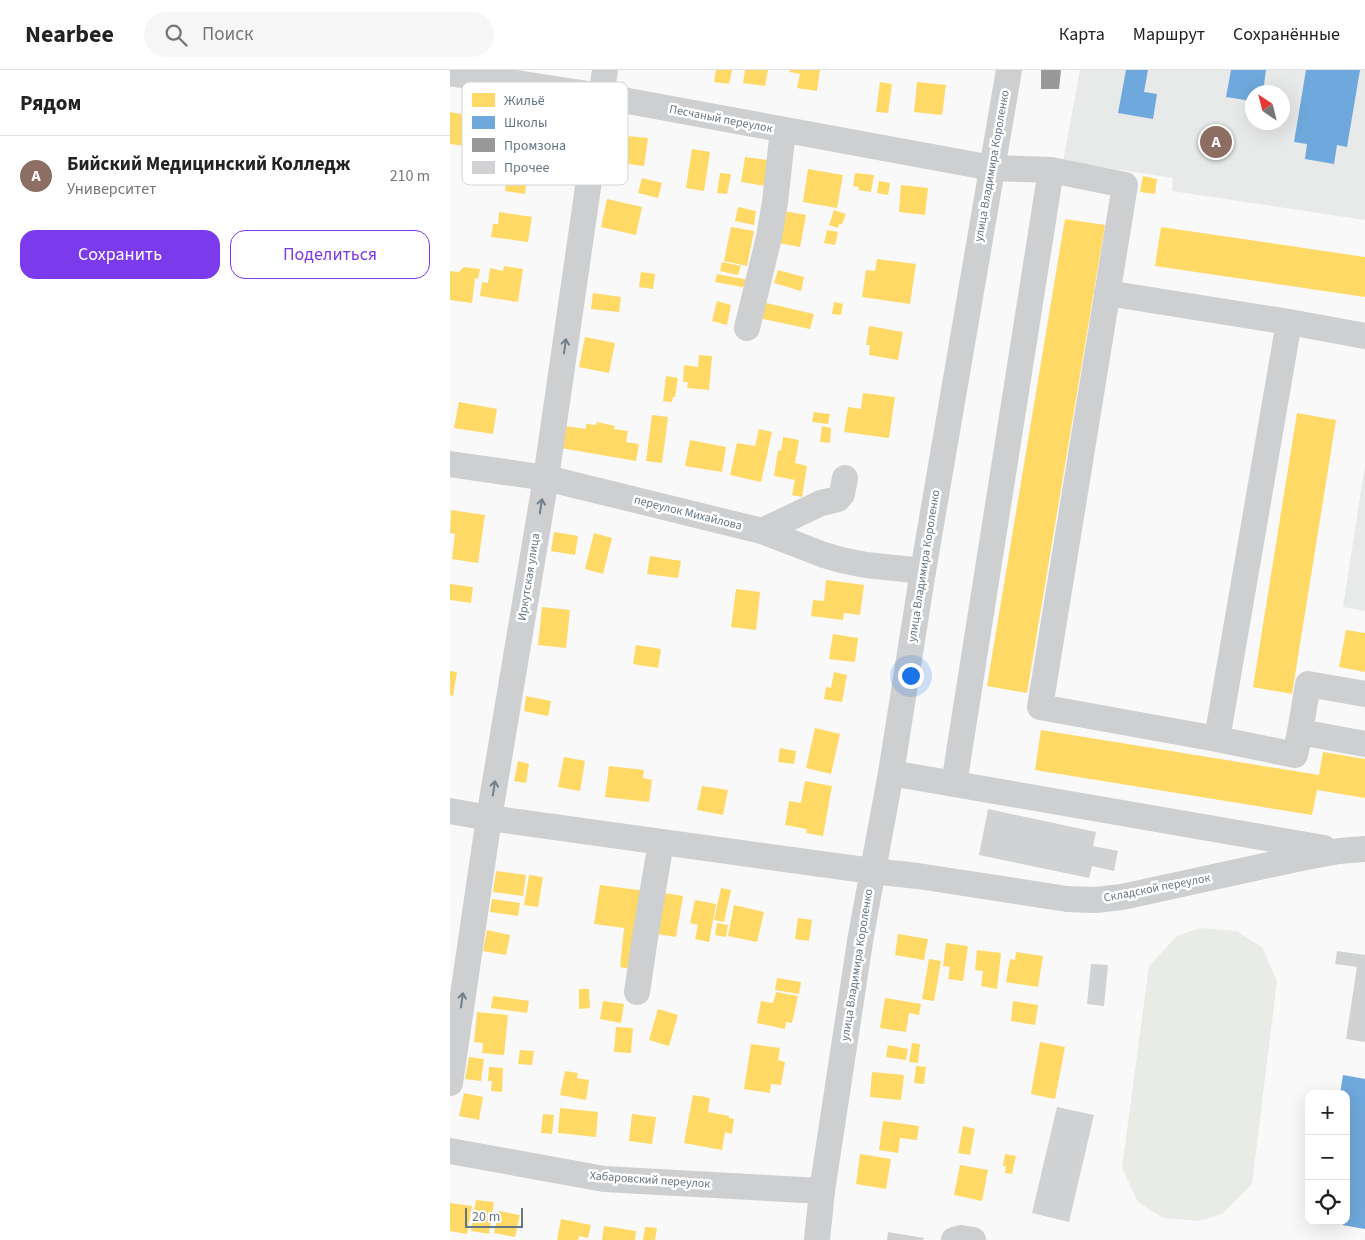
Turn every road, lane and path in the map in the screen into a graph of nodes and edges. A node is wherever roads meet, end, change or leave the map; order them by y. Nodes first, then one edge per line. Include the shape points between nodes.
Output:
1 (1009, 70) edge
2 (450, 74) edge
3 (505, 82) edge
4 (628, 101) edge
5 (783, 130) junction
6 (992, 168) junction
7 (1051, 170) junction
8 (588, 185) edge
9 (1107, 293) junction
10 (1289, 322) junction
11 (747, 328) dead end
12 (1365, 336) edge
13 (450, 464) edge
14 (546, 478) junction
15 (845, 478) dead end
16 (762, 532) junction
17 (923, 571) junction
18 (1365, 694) edge
19 (1300, 732) junction
20 (1217, 739) junction
21 (1365, 744) edge
22 (891, 773) junction
23 (954, 784) junction
24 (450, 811) edge
25 (489, 818) junction
26 (661, 842) junction
27 (1365, 849) edge
28 (1339, 851) junction
29 (872, 872) junction
30 (637, 992) dead end
31 (450, 1083) edge
32 (450, 1151) edge
33 (822, 1191) junction
34 (817, 1240) edge
35 (954, 1240) edge
36 (972, 1240) edge

1 - 6 street, улица Владимира Короленко
2 - 3 street, Песчаный переулок
4 - 5 street, Песчаный переулок
5 - 6 street, Песчаный переулок
5 - 11 street via 769,236
6 - 7 street, Песчаный переулок
6 - 17 street, улица Владимира Короленко
7 - 9 street, Песчаный переулок via 1125,185
7 - 23 street
14 -> 8 street, Иркутская улица
9 - 10 street
9 - 20 street via 1040,707
10 - 12 street
10 - 20 street
13 - 14 street, переулок Михайлова
14 - 16 street, переулок Михайлова
25 -> 14 street, Иркутская улица
15 - 16 street via 838,499
16 - 17 street, переулок Михайлова via 841,560
17 - 22 street, улица Владимира Короленко
18 - 19 street via 1308,684
19 - 20 street via 1296,755
19 - 21 street
22 - 23 street
22 - 29 street, улица Владимира Короленко
23 - 28 street
24 - 25 street
25 - 26 street, Складской переулок
31 -> 25 street, Иркутская улица
26 - 29 street, Складской переулок
26 - 30 street
27 - 28 street, Складской переулок
28 - 29 street, Складской переулок via 1096,900 1067,899
29 - 33 street, улица Владимира Короленко
32 - 33 street, Хабаровский переулок via 604,1179
33 - 34 street, улица Владимира Короленко
35 - 36 street

